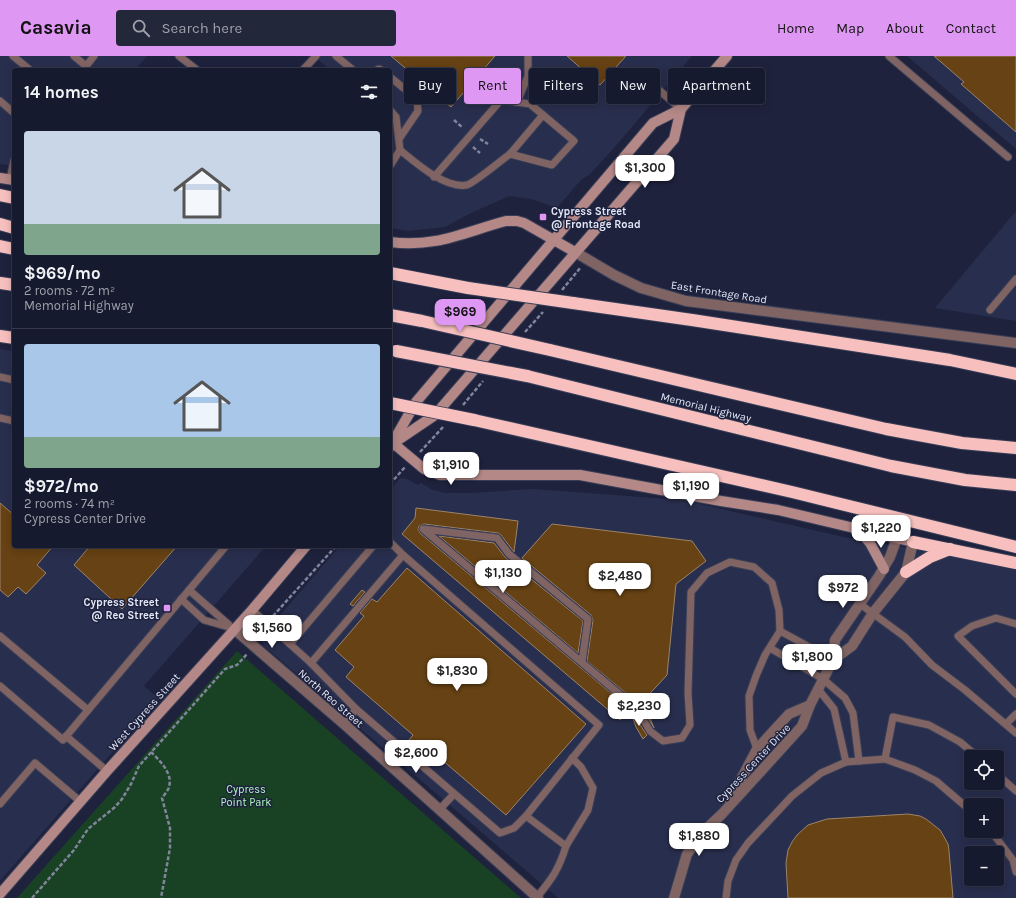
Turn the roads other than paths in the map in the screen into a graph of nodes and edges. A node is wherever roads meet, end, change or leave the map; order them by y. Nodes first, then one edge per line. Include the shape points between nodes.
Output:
1 (13, 56) edge
2 (74, 56) edge
3 (94, 56) edge
4 (179, 56) edge
5 (316, 56) edge
6 (336, 56) edge
7 (528, 56) edge
8 (727, 56) edge
9 (889, 56) edge
10 (28, 68) edge
11 (84, 68) edge
12 (194, 68) edge
13 (305, 68) edge
14 (351, 68) edge
15 (392, 80) edge
16 (660, 91) edge
17 (521, 93) edge
18 (0, 101) edge
19 (521, 103) edge
20 (497, 104) edge
21 (681, 109) junction
22 (12, 111) edge
23 (392, 113) edge
24 (543, 115) junction
25 (398, 139) junction
26 (400, 150) junction
27 (510, 154) junction
28 (1008, 157) dead end
29 (392, 163) edge
30 (12, 166) edge
31 (434, 176) junction
32 (8, 179) edge
33 (0, 195) edge
34 (12, 198) edge
35 (0, 224) edge
36 (12, 227) edge
37 (554, 241) junction
38 (392, 242) edge
39 (0, 246) edge
40 (12, 249) edge
41 (575, 252) junction
42 (392, 273) edge
43 (1016, 279) edge
44 (0, 283) edge
45 (12, 285) edge
46 (990, 310) dead end
47 (392, 315) edge
48 (0, 336) edge
49 (12, 338) edge
50 (1016, 343) edge
51 (393, 350) edge
52 (1016, 374) edge
53 (0, 377) edge
54 (12, 380) edge
55 (392, 403) edge
56 (0, 418) edge
57 (12, 421) edge
58 (392, 445) edge
59 (1016, 448) edge
60 (988, 483) junction
61 (1016, 485) edge
62 (1016, 490) edge
63 (857, 528) junction
64 (897, 538) junction
65 (913, 542) junction
66 (392, 544) edge
67 (1016, 547) edge
68 (224, 548) edge
69 (304, 548) edge
70 (372, 548) edge
71 (950, 549) junction
72 (403, 555) junction
73 (1016, 563) edge
74 (884, 568) junction
75 (906, 572) junction
76 (189, 590) junction
77 (181, 599) junction
78 (860, 604) junction
79 (252, 610) junction
80 (873, 613) junction
81 (1016, 624) edge
82 (233, 629) junction
83 (780, 631) junction
84 (0, 636) edge
85 (290, 644) junction
86 (770, 648) junction
87 (833, 660) junction
88 (582, 662) junction
89 (311, 663) junction
90 (823, 679) junction
91 (0, 686) edge
92 (818, 689) junction
93 (1016, 694) edge
94 (810, 705) junction
95 (356, 709) junction
96 (88, 710) junction
97 (1016, 714) edge
98 (344, 724) junction
99 (1006, 724) junction
100 (1016, 733) edge
101 (66, 736) junction
102 (757, 750) junction
103 (970, 750) edge
104 (572, 758) junction
105 (885, 759) junction
106 (859, 761) junction
107 (846, 762) junction
108 (107, 770) junction
109 (1004, 780) edge
110 (1016, 791) edge
111 (454, 794) junction
112 (81, 802) junction
113 (0, 804) edge
114 (964, 805) edge
115 (439, 810) junction
116 (722, 814) junction
117 (526, 816) junction
118 (996, 838) edge
119 (566, 846) junction
120 (1016, 872) edge
121 (0, 894) edge
122 (537, 898) edge
123 (674, 898) edge
124 (726, 898) edge

1 - 10 lane
2 - 11 lane
3 - 11 lane
4 - 12 lane
5 - 13 lane
6 - 14 lane
7 - 17 lane via 528,76
8 - 21 street
9 - 28 lane
15 - 25 lane via 418,99 418,111
16 - 21 lane
18 - 22 lane
19 - 24 lane via 530,104
20 - 31 lane
21 - 37 street via 653,123
21 - 41 street via 674,139
23 - 25 lane via 396,118
24 - 27 lane
24 - 27 lane via 574,141 552,165
25 - 26 lane
26 - 29 lane
26 - 31 lane
27 - 31 lane via 468,185 448,183
30 - 32 lane
33 - 34 highway
35 - 36 highway
37 - 38 street, East Frontage Road via 516,220 422,244
37 - 41 street, East Frontage Road
37 - 58 street via 416,402
39 - 40 highway
41 - 50 street, East Frontage Road via 641,288 686,301
41 - 58 street via 435,415
42 - 52 highway, bridge via 468,288 950,360
43 - 46 lane
44 - 45 highway
47 - 59 highway, Memorial Highway, bridge via 886,428 962,442
48 - 49 highway
51 - 60 highway, Memorial Highway, bridge via 527,376 891,466
53 - 54 lane
55 - 67 highway, bridge via 792,492
56 - 57 lane
58 - 63 street via 424,470 440,476 580,475 778,510
60 - 61 highway, Memorial Highway
60 - 62 highway
63 - 64 street
63 - 74 street via 870,543
64 - 65 street
64 - 74 street, Cypress Center Drive
65 - 71 highway
65 - 75 street, Cypress Center Drive
66 - 72 lane
68 - 76 lane
69 - 79 street, West Cypress Street
70 - 85 lane
71 - 73 highway
71 - 75 highway via 930,557
72 - 89 lane
72 - 104 lane via 599,725
74 - 78 street, Cypress Center Drive
75 - 80 street, Cypress Center Drive
76 - 77 lane
76 - 82 lane
77 - 82 lane via 204,620
77 - 96 lane
78 - 80 lane
78 - 87 street, Cypress Center Drive via 835,640
79 - 82 street, West Cypress Street
79 - 85 lane
80 - 87 street, Cypress Center Drive via 852,646
80 - 99 lane via 905,637 932,665
81 - 93 lane via 996,618 972,626 958,636
82 - 98 street, North Reo Street
82 - 108 street, West Cypress Street
83 - 86 lane
83 - 87 lane
83 - 88 lane via 779,610 772,583 754,567 730,562 707,572 691,592 688,693 690,725 682,738 662,741 650,731 636,708
84 - 96 lane
85 - 89 lane
86 - 90 lane
86 - 102 lane via 749,696 750,730
87 - 90 street, Cypress Center Drive
88 - 88 lane via 441,544 423,529 497,538 509,554 588,619
89 - 95 lane
90 - 92 street, Cypress Center Drive
90 - 106 lane via 845,698 853,713
91 - 101 lane via 63,740
92 - 94 street, Cypress Center Drive
92 - 107 lane via 834,709
94 - 102 street, Cypress Center Drive via 789,714
94 - 116 street, Cypress Center Drive via 802,726
95 - 98 lane
95 - 111 lane
96 - 101 lane
97 - 99 lane
98 - 115 street, North Reo Street
99 - 100 lane
101 - 108 lane
102 - 116 street, Cypress Center Drive
103 - 105 lane via 929,725 893,717
104 - 117 lane
104 - 119 lane via 581,767 593,788 588,810
105 - 106 lane
105 - 114 lane via 936,781
106 - 107 lane
107 - 124 lane via 821,773 792,796 748,842 736,860 728,881
108 - 112 street, West Cypress Street
109 - 110 lane
111 - 115 lane
111 - 117 lane via 500,833 514,828
112 - 113 lane via 34,763
112 - 121 street, West Cypress Street
115 - 122 street, North Reo Street
116 - 123 street, Cypress Center Drive via 704,831 687,854
117 - 119 lane
118 - 120 lane via 1013,860
119 - 122 lane via 553,878

